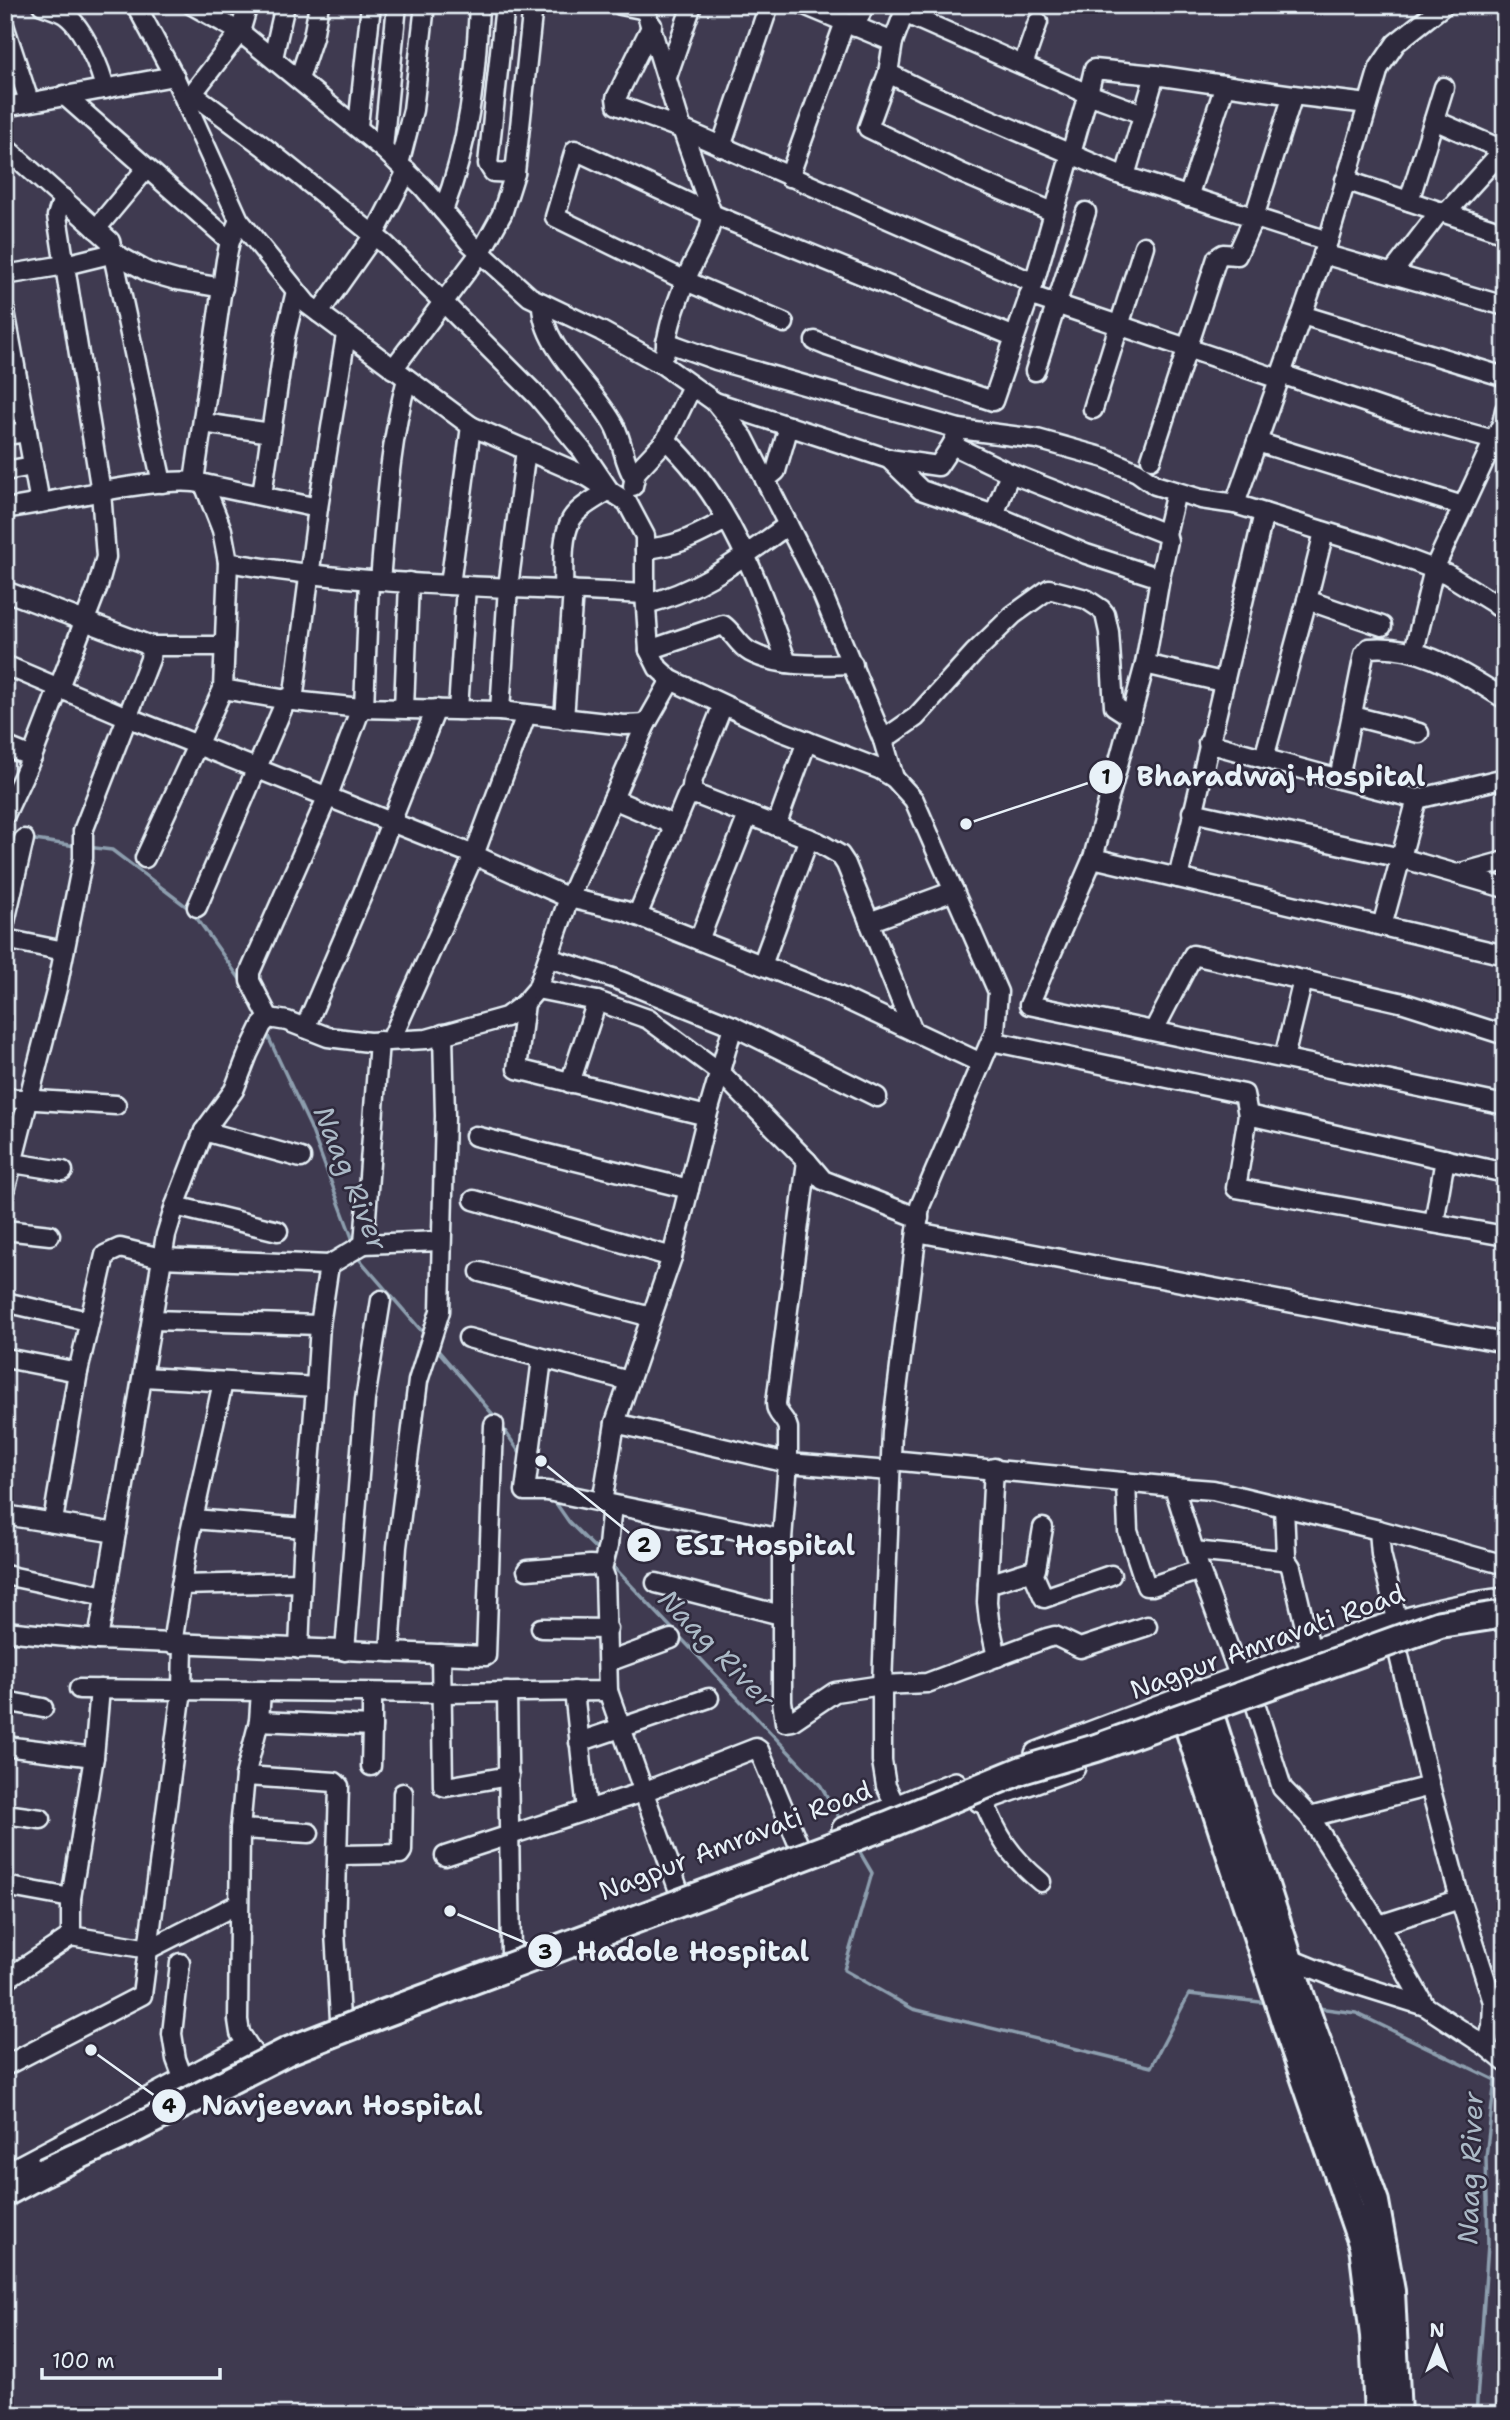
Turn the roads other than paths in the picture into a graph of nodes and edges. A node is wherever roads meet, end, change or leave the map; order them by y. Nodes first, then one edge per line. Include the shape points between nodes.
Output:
1 (42, 5) edge
2 (136, 5) edge
3 (192, 5) edge
4 (248, 5) edge
5 (285, 5) edge
6 (319, 5) edge
7 (372, 5) edge
8 (397, 5) edge
9 (425, 5) edge
10 (479, 5) edge
11 (505, 5) edge
12 (533, 5) edge
13 (621, 5) edge
14 (692, 5) edge
15 (769, 5) edge
16 (804, 5) edge
17 (864, 5) edge
18 (1444, 5) edge
19 (824, 9) edge
20 (905, 9) edge
21 (647, 13) edge
22 (1038, 22) dead end
23 (850, 24) junction
24 (5, 27) edge
25 (240, 32) junction
26 (893, 42) junction
27 (273, 58) junction
28 (1023, 65) junction
29 (888, 73) junction
30 (1155, 75) junction
31 (174, 76) junction
32 (667, 77) junction
33 (299, 79) junction
34 (1225, 85) junction
35 (1444, 87) dead end
36 (105, 89) junction
37 (1088, 93) junction
38 (1293, 95) junction
39 (64, 96) junction
40 (189, 97) junction
41 (29, 101) junction
42 (1368, 104) junction
43 (5, 107) edge
44 (1143, 114) junction
45 (1434, 120) junction
46 (358, 126) junction
47 (682, 129) junction
48 (5, 147) edge
49 (721, 147) junction
50 (383, 149) junction
51 (1504, 149) edge
52 (1070, 153) junction
53 (403, 168) junction
54 (146, 169) junction
55 (515, 173) junction
56 (1125, 176) junction
57 (789, 177) junction
58 (1346, 180) junction
59 (1188, 197) junction
60 (63, 198) junction
61 (1409, 201) junction
62 (443, 211) junction
63 (1053, 212) junction
64 (1086, 212) dead end
65 (1443, 212) junction
66 (712, 214) junction
67 (1254, 217) junction
68 (239, 220) junction
69 (96, 229) junction
70 (1505, 233) edge
71 (373, 235) junction
72 (230, 241) junction
73 (1144, 246) dead end
74 (1326, 247) junction
75 (481, 252) junction
76 (114, 253) junction
77 (65, 265) junction
78 (1393, 272) junction
79 (5, 275) edge
80 (686, 281) junction
81 (223, 289) junction
82 (1031, 289) junction
83 (296, 291) junction
84 (442, 302) junction
85 (542, 303) junction
86 (1056, 304) junction
87 (1505, 306) edge
88 (5, 311) edge
89 (319, 313) junction
90 (1302, 315) junction
91 (783, 323) dead end
92 (1119, 325) junction
93 (346, 335) junction
94 (1015, 337) junction
95 (815, 341) dead end
96 (666, 342) junction
97 (1186, 348) junction
98 (663, 365) junction
99 (1035, 371) dead end
100 (400, 374) junction
101 (1280, 377) junction
102 (1505, 377) edge
103 (692, 386) junction
104 (12, 393) edge
105 (715, 402) junction
106 (1094, 409) dead end
107 (1505, 410) edge
108 (203, 422) junction
109 (471, 426) junction
110 (789, 426) junction
111 (27, 432) junction
112 (271, 433) junction
113 (5, 435) edge
114 (956, 437) junction
115 (666, 440) junction
116 (1500, 440) edge
117 (1257, 442) junction
118 (526, 450) junction
119 (889, 458) junction
120 (1151, 459) dead end
121 (33, 466) junction
122 (5, 471) edge
123 (1010, 473) junction
124 (634, 478) junction
125 (765, 480) junction
126 (162, 483) junction
127 (199, 483) junction
128 (609, 490) junction
129 (101, 492) junction
130 (1176, 492) junction
131 (262, 495) junction
132 (40, 503) junction
133 (1235, 504) junction
134 (1463, 506) junction
135 (318, 508) junction
136 (5, 509) edge
137 (631, 510) junction
138 (1264, 513) junction
139 (994, 515) junction
140 (726, 520) junction
141 (788, 525) junction
142 (1324, 532) junction
143 (1166, 534) junction
144 (645, 549) junction
145 (745, 555) junction
146 (228, 562) junction
147 (1434, 569) junction
148 (309, 575) junction
149 (1160, 578) junction
150 (374, 581) junction
151 (409, 582) junction
152 (458, 585) junction
153 (508, 587) junction
154 (568, 590) junction
155 (5, 591) edge
156 (645, 599) junction
157 (1307, 600) junction
158 (1502, 601) edge
159 (85, 621) junction
160 (1382, 626) dead end
161 (151, 646) junction
162 (225, 646) junction
163 (649, 650) junction
164 (1414, 651) junction
165 (786, 663) junction
166 (853, 664) junction
167 (1144, 664) junction
168 (5, 665) edge
169 (671, 680) junction
170 (1222, 682) junction
171 (58, 687) junction
172 (223, 689) junction
173 (1505, 699) edge
174 (290, 700) junction
175 (723, 705) junction
176 (363, 708) junction
177 (404, 708) junction
178 (436, 709) junction
179 (458, 710) junction
180 (500, 711) junction
181 (526, 715) junction
182 (1353, 716) junction
183 (127, 717) junction
184 (1131, 717) junction
185 (564, 719) junction
186 (646, 724) junction
187 (1419, 733) dead end
188 (883, 740) junction
189 (807, 741) junction
190 (1208, 743) junction
191 (195, 745) junction
192 (5, 746) edge
193 (32, 757) junction
194 (1264, 758) junction
195 (257, 770) junction
196 (894, 778) junction
197 (1505, 778) edge
198 (1339, 779) junction
199 (691, 794) junction
200 (327, 798) junction
201 (612, 799) junction
202 (1417, 799) junction
203 (1192, 812) junction
204 (5, 815) edge
205 (748, 815) junction
206 (391, 823) junction
207 (674, 825) junction
208 (776, 826) junction
209 (809, 838) junction
210 (24, 839) dead end
211 (474, 855) junction
212 (145, 858) dead end
213 (1094, 858) junction
214 (1401, 858) junction
215 (1505, 861) edge
216 (1457, 874) junction
217 (1178, 878) junction
218 (1505, 888) edge
219 (954, 891) junction
220 (569, 898) junction
221 (197, 907) dead end
222 (637, 916) junction
223 (5, 922) edge
224 (869, 922) junction
225 (1382, 926) junction
226 (5, 939) edge
227 (699, 940) junction
228 (64, 951) junction
229 (1505, 955) edge
230 (549, 958) junction
231 (762, 965) junction
232 (1303, 980) junction
233 (537, 989) junction
234 (597, 1001) junction
235 (525, 1003) junction
236 (998, 1005) junction
237 (1029, 1005) junction
238 (266, 1021) junction
239 (733, 1026) junction
240 (305, 1028) junction
241 (1154, 1030) junction
242 (913, 1031) junction
243 (443, 1034) junction
244 (1505, 1035) edge
245 (385, 1041) junction
246 (991, 1041) junction
247 (1284, 1058) junction
248 (981, 1063) junction
249 (721, 1073) junction
250 (570, 1083) junction
251 (877, 1097) dead end
252 (5, 1098) edge
253 (29, 1100) junction
254 (116, 1105) dead end
255 (1505, 1105) edge
256 (1248, 1115) junction
257 (707, 1116) junction
258 (204, 1131) junction
259 (475, 1136) dead end
260 (302, 1158) dead end
261 (1445, 1159) junction
262 (807, 1160) junction
263 (13, 1163) junction
264 (63, 1171) dead end
265 (1505, 1172) edge
266 (689, 1189) junction
267 (5, 1191) edge
268 (474, 1200) dead end
269 (175, 1206) junction
270 (1434, 1223) junction
271 (918, 1225) junction
272 (5, 1230) edge
273 (278, 1231) dead end
274 (50, 1235) dead end
275 (1505, 1236) edge
276 (440, 1241) junction
277 (362, 1245) junction
278 (672, 1257) junction
279 (161, 1258) junction
280 (332, 1263) junction
281 (480, 1272) dead end
282 (381, 1300) dead end
283 (5, 1302) edge
284 (651, 1317) junction
285 (152, 1320) junction
286 (88, 1321) junction
287 (320, 1325) junction
288 (468, 1338) dead end
289 (1505, 1343) edge
290 (5, 1358) edge
291 (542, 1359) junction
292 (78, 1372) junction
293 (144, 1377) junction
294 (629, 1381) junction
295 (223, 1382) junction
296 (316, 1387) junction
297 (615, 1423) junction
298 (494, 1425) dead end
299 (788, 1463) junction
300 (890, 1465) junction
301 (994, 1468) junction
302 (1126, 1482) junction
303 (1174, 1487) junction
304 (492, 1490) junction
305 (525, 1490) junction
306 (607, 1504) junction
307 (1284, 1507) junction
308 (5, 1515) edge
309 (193, 1519) junction
310 (53, 1521) junction
311 (305, 1528) junction
312 (1043, 1528) dead end
313 (1380, 1530) junction
314 (116, 1533) junction
315 (782, 1539) junction
316 (1194, 1551) junction
317 (1284, 1558) junction
318 (605, 1559) junction
319 (1505, 1564) edge
320 (527, 1570) dead end
321 (1200, 1570) junction
322 (1032, 1571) junction
323 (5, 1575) edge
324 (1111, 1575) dead end
325 (302, 1582) junction
326 (656, 1583) dead end
327 (988, 1584) junction
328 (181, 1585) junction
329 (105, 1596) junction
330 (1505, 1600) edge
331 (781, 1615) junction
332 (1505, 1615) edge
333 (1398, 1623) junction
334 (1147, 1626) dead end
335 (1505, 1627) edge
336 (541, 1629) dead end
337 (608, 1629) junction
338 (5, 1630) edge
339 (671, 1639) dead end
340 (98, 1640) junction
341 (178, 1644) junction
342 (299, 1650) junction
343 (345, 1651) junction
344 (1398, 1651) junction
345 (1311, 1652) junction
346 (390, 1653) junction
347 (441, 1654) junction
348 (998, 1657) junction
349 (608, 1662) junction
350 (1240, 1678) junction
351 (882, 1685) junction
352 (79, 1689) dead end
353 (100, 1689) junction
354 (181, 1690) junction
355 (261, 1691) junction
356 (574, 1691) junction
357 (608, 1691) junction
358 (507, 1692) junction
359 (372, 1693) junction
360 (442, 1693) junction
361 (1190, 1697) junction
362 (709, 1698) dead end
363 (5, 1701) edge
364 (1255, 1703) junction
365 (43, 1709) dead end
366 (259, 1721) junction
367 (1199, 1722) junction
368 (372, 1726) junction
369 (622, 1727) junction
370 (579, 1742) junction
371 (5, 1746) edge
372 (94, 1757) junction
373 (372, 1766) dead end
374 (245, 1776) junction
375 (509, 1776) junction
376 (1430, 1786) junction
377 (643, 1792) junction
378 (403, 1793) dead end
379 (983, 1798) junction
380 (587, 1810) junction
381 (5, 1814) edge
382 (900, 1816) junction
383 (1310, 1817) junction
384 (41, 1819) dead end
385 (240, 1829) junction
386 (309, 1833) dead end
387 (509, 1835) junction
388 (851, 1836) junction
389 (800, 1848) junction
390 (338, 1855) junction
391 (445, 1856) dead end
392 (1041, 1882) dead end
393 (5, 1886) edge
394 (680, 1894) junction
395 (71, 1898) junction
396 (1460, 1899) junction
397 (238, 1904) junction
398 (1379, 1925) junction
399 (71, 1936) junction
400 (149, 1949) junction
401 (511, 1955) junction
402 (1290, 1959) junction
403 (180, 1963) dead end
404 (5, 1980) edge
405 (1291, 2005) junction
406 (1425, 2006) junction
407 (340, 2020) junction
408 (1487, 2047) junction
409 (253, 2057) junction
410 (1505, 2062) edge
411 (5, 2066) edge
412 (183, 2078) junction
413 (5, 2173) edge
414 (5, 2182) edge
415 (5, 2193) edge
416 (5, 2203) edge
417 (1378, 2415) edge
418 (1397, 2415) edge

1 - 36 street via 67,15 86,40
2 - 31 street
3 - 25 street
4 - 25 street
5 - 27 street
6 - 33 street
7 - 46 street
8 - 50 street
9 - 53 street
10 - 62 street via 467,137
11 - 55 street via 488,164 493,172
12 - 55 street
13 - 21 street
14 - 32 street
15 - 49 street
16 - 19 street
17 - 23 street
18 - 42 street via 1396,43 1378,68
19 - 23 street
20 - 26 street
20 - 28 street
21 - 32 street
21 - 47 street via 615,102
22 - 28 street
23 - 26 street
23 - 57 street
24 - 41 street
25 - 27 street
25 - 40 street
26 - 29 street
27 - 33 street
28 - 37 street
29 - 52 street
29 - 63 street via 868,128
30 - 34 street
30 - 37 street via 1094,69
30 - 44 street
31 - 36 street
31 - 40 street
32 - 47 street
33 - 46 street
34 - 38 street
34 - 59 street
35 - 45 street
36 - 39 street
37 - 44 street
37 - 52 street
38 - 42 street
38 - 67 street
39 - 41 street
39 - 54 street
40 - 68 street
40 - 71 street via 263,146
41 - 43 street
42 - 58 street
44 - 56 street
45 - 51 street
45 - 61 street
46 - 50 street
47 - 49 street
47 - 66 street
48 - 60 street
49 - 57 street
50 - 53 street
51 - 65 street
52 - 56 street
52 - 63 street
53 - 62 street
53 - 71 street
54 - 69 street
54 - 72 street
55 - 75 street via 502,214
56 - 59 street
57 - 82 street
58 - 61 street
58 - 74 street
59 - 67 street
60 - 69 street
60 - 77 street via 57,216
61 - 65 street
62 - 75 street
63 - 82 street
64 - 86 street
65 - 70 street
65 - 78 street
66 - 80 street via 712,225
66 - 80 street via 575,150 555,217
66 - 94 street
67 - 74 street
67 - 97 street via 1237,255 1217,258
68 - 72 street
68 - 83 street
69 - 76 street via 110,241
71 - 84 street
71 - 89 street
72 - 81 street
73 - 92 street
74 - 78 street
74 - 90 street
75 - 84 street
75 - 85 street
76 - 77 street
76 - 81 street via 148,272
76 - 126 street
77 - 79 street
77 - 129 street
78 - 87 street
80 - 91 street
80 - 96 street
81 - 108 street
82 - 86 street
82 - 94 street
83 - 89 street
83 - 112 street
84 - 100 street
84 - 128 street via 538,397
85 - 98 street
85 - 124 street via 548,334 610,418
86 - 92 street
86 - 99 street
88 - 104 street
89 - 93 street
90 - 101 street
90 - 102 street
92 - 97 street
92 - 106 street
93 - 100 street
93 - 135 street
94 - 95 street via 993,401
96 - 98 street
96 - 114 street
97 - 101 street
97 - 120 street
98 - 103 street
100 - 109 street
100 - 150 street
101 - 116 street
101 - 117 street
103 - 105 street
103 - 115 street
104 - 111 street
105 - 110 street
105 - 125 street via 744,438
107 - 116 street
108 - 112 street
108 - 127 street
109 - 118 street
109 - 152 street
110 - 119 street
110 - 125 street via 776,471
111 - 113 street
111 - 121 street
112 - 131 street
114 - 119 street via 938,466
114 - 123 street
114 - 130 street via 1037,439 1105,458
115 - 124 street
115 - 140 street via 683,456
116 - 134 street
117 - 133 street
117 - 134 street
118 - 128 street
118 - 153 street
119 - 139 street via 921,490
121 - 122 street
121 - 132 street
123 - 139 street
123 - 143 street
124 - 137 street
125 - 141 street
126 - 127 street
126 - 129 street
127 - 131 street
127 - 146 street via 222,530
128 - 137 street
128 - 154 street via 585,505 570,522 566,537
129 - 132 street
129 - 159 street via 106,557
130 - 133 street
130 - 143 street
131 - 135 street
132 - 136 street
133 - 138 street
134 - 147 street
135 - 148 street
137 - 144 street via 645,536
138 - 142 street
138 - 170 street
139 - 149 street via 1086,554
140 - 144 street via 682,543
140 - 145 street
141 - 145 street
141 - 166 street
142 - 147 street
142 - 157 street
143 - 149 street
144 - 156 street
145 - 156 street via 692,589 671,598
145 - 165 street
146 - 148 street
146 - 162 street
147 - 158 street
147 - 164 street
148 - 150 street
148 - 174 street
149 - 167 street
150 - 151 street
150 - 176 street
151 - 152 street
151 - 177 street
152 - 153 street
152 - 179 street
153 - 154 street
153 - 180 street
154 - 156 street
154 - 185 street
155 - 159 street
156 - 163 street
157 - 160 street
157 - 194 street
159 - 161 street
159 - 171 street
161 - 162 street
161 - 183 street
162 - 172 street
163 - 165 street via 723,625 749,651
163 - 169 street
164 - 173 street via 1437,659
164 - 182 street via 1369,648
165 - 166 street
166 - 188 street
167 - 170 street
167 - 184 street
168 - 171 street
169 - 175 street
169 - 186 street
170 - 190 street
171 - 183 street
171 - 193 street
172 - 174 street
172 - 191 street
174 - 176 street
174 - 195 street
175 - 189 street
175 - 199 street
176 - 177 street
176 - 200 street
177 - 178 street
178 - 179 street
178 - 206 street
179 - 180 street
180 - 181 street
181 - 185 street
181 - 211 street
182 - 187 street
182 - 198 street
183 - 191 street
183 - 228 street via 82,837 83,858
184 - 188 street via 1114,706 1105,614 1086,599 1049,589 1003,625 916,717
184 - 213 street
185 - 186 street
186 - 201 street
188 - 196 street
189 - 196 street
189 - 208 street
190 - 194 street
190 - 203 street
191 - 195 street
191 - 212 street
192 - 193 street
193 - 204 street
194 - 198 street
195 - 200 street
195 - 221 street
196 - 219 street via 914,800
197 - 202 street
198 - 202 street
199 - 205 street
199 - 207 street
200 - 206 street
200 - 238 street via 249,976
201 - 207 street
201 - 220 street
202 - 214 street
203 - 214 street
203 - 217 street
205 - 208 street
205 - 227 street
206 - 211 street
206 - 240 street
207 - 222 street
208 - 209 street
209 - 224 street via 840,855
209 - 231 street
210 - 223 street
211 - 220 street
211 - 245 street
213 - 217 street
213 - 237 street
214 - 216 street
214 - 225 street
215 - 216 street
216 - 218 street
217 - 225 street
219 - 224 street
219 - 236 street via 998,992
220 - 222 street
220 - 230 street
222 - 227 street
224 - 242 street
225 - 229 street
226 - 228 street
227 - 231 street
228 - 253 street
230 - 233 street
230 - 239 street
231 - 242 street
232 - 241 street via 1193,955
232 - 244 street via 1404,1003
232 - 247 street
233 - 234 street
233 - 235 street
234 - 249 street via 648,1019
234 - 250 street
235 - 243 street via 506,1017
235 - 250 street via 517,1069
236 - 237 street
236 - 246 street
237 - 241 street
238 - 240 street via 287,1021
238 - 258 street via 234,1090
239 - 249 street
239 - 251 street
240 - 245 street via 328,1037
241 - 247 street
242 - 248 street
243 - 245 street
243 - 276 street
245 - 277 street
246 - 248 street
246 - 256 street via 1244,1094
247 - 255 street
248 - 271 street via 920,1206
249 - 257 street
249 - 262 street
250 - 257 street
252 - 253 street
253 - 254 street
253 - 263 street
256 - 261 street
256 - 270 street via 1236,1188
257 - 266 street
258 - 260 street
258 - 269 street
259 - 266 street
261 - 265 street
261 - 270 street
262 - 271 street via 823,1180
262 - 299 street via 776,1403 777,1414 788,1427
263 - 264 street
263 - 267 street
266 - 278 street
268 - 278 street
269 - 273 street
269 - 279 street
270 - 275 street
271 - 289 street
271 - 300 street
272 - 274 street
276 - 277 street
276 - 346 street via 440,1311 418,1381 397,1546
277 - 280 street
278 - 284 street
279 - 280 street
279 - 285 street
279 - 286 street via 120,1248 105,1255
280 - 287 street
281 - 284 street
282 - 343 street via 365,1400
283 - 286 street
284 - 294 street
285 - 287 street
285 - 293 street
286 - 292 street
287 - 296 street
288 - 291 street
290 - 292 street
291 - 294 street
291 - 305 street
292 - 310 street
293 - 295 street
293 - 314 street
294 - 297 street
295 - 296 street
295 - 309 street
296 - 311 street
297 - 299 street
297 - 306 street
298 - 304 street
299 - 300 street
299 - 315 street
300 - 301 street
300 - 351 street
301 - 302 street
301 - 327 street
302 - 303 street
302 - 321 street via 1128,1531 1146,1586
303 - 307 street via 1213,1490
303 - 316 street
304 - 305 street
304 - 347 street via 486,1656
305 - 306 street
306 - 315 street
306 - 318 street
307 - 313 street
307 - 317 street
308 - 310 street
309 - 311 street
309 - 328 street
310 - 314 street
311 - 325 street
312 - 322 street
313 - 319 street
313 - 333 street via 1381,1555
314 - 329 street
315 - 331 street
316 - 317 street via 1277,1561
316 - 321 street
317 - 345 street via 1291,1567
318 - 320 street via 598,1565
318 - 337 street
321 - 350 street
322 - 324 street via 1044,1598
322 - 327 street
323 - 329 street
325 - 328 street
325 - 342 street
326 - 331 street
327 - 348 street via 989,1620
328 - 341 street
329 - 340 street
330 - 333 main road, Nagpur Amravati Road
331 - 351 street via 785,1722 835,1692
332 - 415 highway, bridge via 1440,1624 1096,1748 1022,1770 888,1825 377,2016 288,2051
333 - 345 main road, Nagpur Amravati Road
334 - 348 street via 1080,1648 1055,1636
335 - 344 main road, Nagpur Amravati Road via 1441,1635
336 - 337 street
337 - 349 street
338 - 340 street
339 - 349 street
340 - 341 street
341 - 342 street
341 - 354 street
342 - 343 street
343 - 346 street
344 - 364 main road, Nagpur Amravati Road
344 - 376 street
345 - 350 main road, Nagpur Amravati Road
346 - 347 street
347 - 360 street
348 - 351 street via 927,1683
349 - 357 street
350 - 361 main road, Nagpur Amravati Road
351 - 382 street via 882,1761 886,1786
352 - 353 street
353 - 354 street
353 - 372 street
354 - 355 street
354 - 400 street
355 - 359 street
355 - 366 street
356 - 357 street
356 - 358 street
356 - 370 street
357 - 369 street
358 - 360 street
358 - 375 street
359 - 360 street
359 - 368 street
360 - 375 street via 443,1786
361 - 367 highway
361 - 382 main road, Nagpur Amravati Road
362 - 369 street
363 - 365 street
364 - 367 main road, Nagpur Amravati Road
364 - 383 street via 1282,1788
366 - 368 street
366 - 374 street
367 - 379 main road, Nagpur Amravati Road
367 - 402 highway
367 - 405 highway
368 - 373 street
369 - 370 street
369 - 377 street
370 - 380 street
371 - 372 street
372 - 395 street
374 - 385 street
374 - 390 street via 335,1782 339,1786
375 - 387 street
376 - 383 street
376 - 396 street
377 - 380 street
377 - 389 street via 757,1748
377 - 394 street
378 - 390 street via 400,1854
379 - 382 main road, Nagpur Amravati Road
379 - 392 street via 996,1832
380 - 387 street
381 - 384 street
382 - 388 main road, Nagpur Amravati Road
383 - 398 street
385 - 386 street
385 - 397 street
387 - 391 street
387 - 401 street
388 - 389 main road, Nagpur Amravati Road
388 - 416 main road, Nagpur Amravati Road via 352,2035 220,2095
389 - 394 main road, Nagpur Amravati Road
390 - 407 street via 335,1932
393 - 395 street
394 - 401 main road, Nagpur Amravati Road
395 - 399 street
396 - 398 street
396 - 408 street via 1493,2002
397 - 400 street
397 - 409 street via 238,2020
398 - 406 street
399 - 400 street
399 - 404 street
400 - 411 street via 142,1995
401 - 407 main road, Nagpur Amravati Road
402 - 405 highway
402 - 406 street
403 - 412 street via 172,2034
405 - 417 highway via 1363,2246
405 - 418 highway via 1375,2202 1391,2291
406 - 408 street
407 - 409 main road, Nagpur Amravati Road
408 - 410 street
409 - 412 street via 239,2049
409 - 414 main road, Nagpur Amravati Road
412 - 413 street

